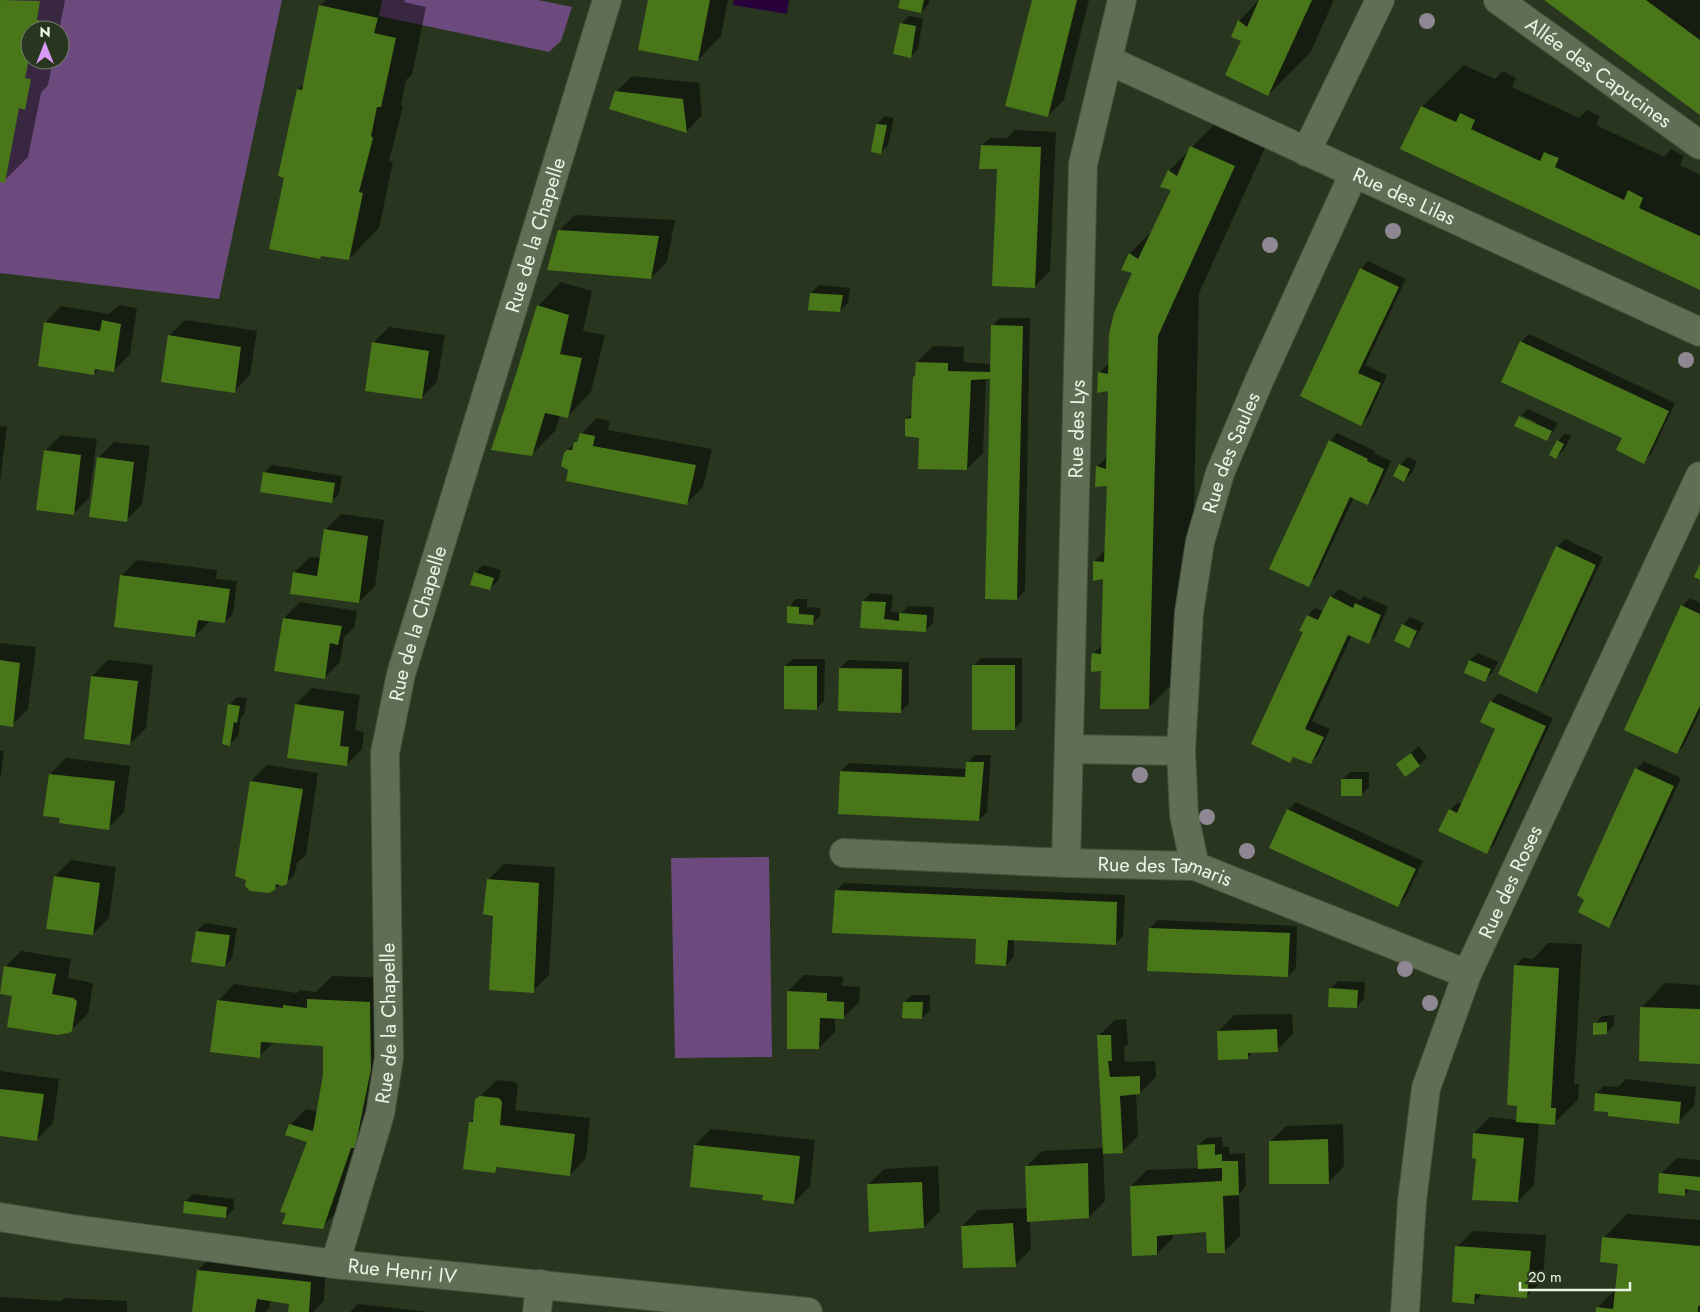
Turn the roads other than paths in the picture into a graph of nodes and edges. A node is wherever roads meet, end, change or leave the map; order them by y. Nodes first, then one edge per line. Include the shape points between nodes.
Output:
1 (607, 0) edge
2 (1122, 0) edge
3 (1380, 0) edge
4 (1498, 0) edge
5 (1108, 60) junction
6 (1700, 145) edge
7 (1306, 152) junction
8 (1354, 174) junction
9 (1700, 332) edge
10 (1700, 476) edge
11 (1069, 749) junction
12 (1182, 751) junction
13 (844, 853) dead end
14 (1066, 863) junction
15 (1195, 866) junction
16 (1467, 974) junction
17 (0, 1217) edge
18 (335, 1264) junction
19 (540, 1284) junction
20 (537, 1312) edge
21 (808, 1312) edge
22 (1405, 1312) edge

1 - 18 street, Rue de la Chapelle via 402,674 385,754 389,1058 380,1114
2 - 5 street, Rue des Lys
3 - 7 street
4 - 6 street, Allée des Capucines
5 - 7 street, Rue des Lilas
5 - 11 street, Rue des Lys via 1083,164
7 - 8 street, Rue des Lilas
8 - 9 street, Rue des Lilas
8 - 12 street, Rue des Saules via 1220,473 1200,542 1189,613
10 - 16 street, Rue des Roses
11 - 12 street
11 - 14 street, Rue des Lys
12 - 15 street, Rue des Saules via 1184,815
13 - 14 street, Rue des Tamaris
14 - 15 street, Rue des Tamaris
15 - 16 street, Rue des Tamaris
16 - 22 street, Rue des Roses via 1426,1088 1412,1201
17 - 18 street, Rue Henri IV
18 - 19 street, Rue Henri IV
19 - 20 street
19 - 21 street, Rue Henri IV

